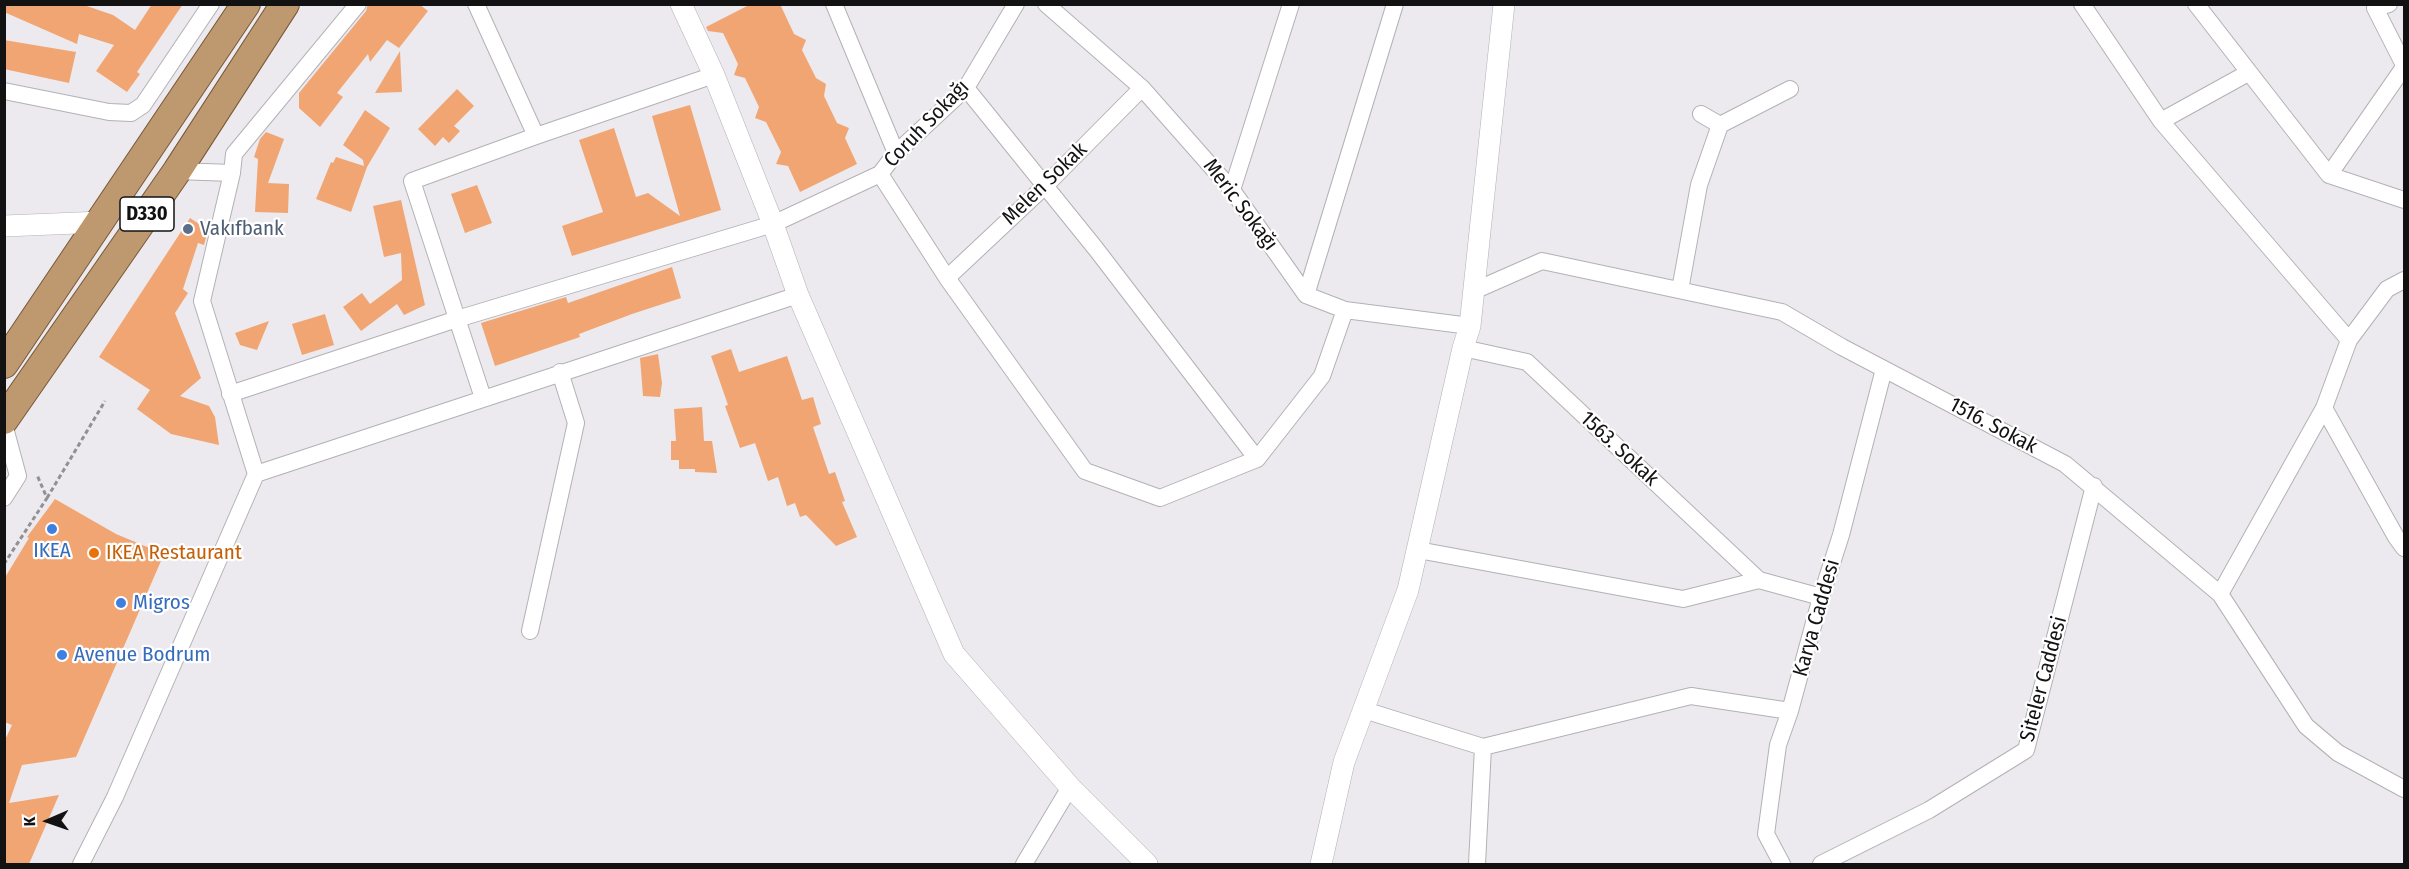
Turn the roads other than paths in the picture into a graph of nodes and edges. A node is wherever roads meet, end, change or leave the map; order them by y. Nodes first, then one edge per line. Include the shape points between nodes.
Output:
1 (211, 4) edge
2 (246, 4) edge
3 (285, 4) edge
4 (358, 4) edge
5 (476, 4) edge
6 (681, 4) edge
7 (1016, 4) edge
8 (1046, 4) edge
9 (1290, 4) edge
10 (1395, 4) edge
11 (1504, 4) edge
12 (2082, 4) edge
13 (2196, 4) edge
14 (2389, 4) edge
15 (837, 7) edge
16 (2404, 66) edge
17 (2248, 73) junction
18 (714, 75) junction
19 (966, 88) junction
20 (1142, 88) junction
21 (1790, 89) dead end
22 (4, 91) edge
23 (1701, 114) dead end
24 (2161, 121) junction
25 (1720, 125) junction
26 (536, 135) junction
27 (896, 153) junction
28 (177, 171) junction
29 (232, 173) junction
30 (880, 174) junction
31 (2329, 175) junction
32 (1045, 186) junction
33 (1232, 190) junction
34 (2404, 200) edge
35 (102, 222) junction
36 (773, 224) junction
37 (4, 226) edge
38 (946, 278) junction
39 (2404, 280) edge
40 (1476, 290) junction
41 (1680, 290) junction
42 (798, 295) junction
43 (1306, 295) junction
44 (1345, 310) junction
45 (457, 319) junction
46 (1470, 326) junction
47 (2349, 340) junction
48 (1463, 348) junction
49 (4, 364) edge
50 (1884, 369) junction
51 (560, 372) junction
52 (230, 394) junction
53 (483, 398) junction
54 (2324, 408) junction
55 (4, 422) edge
56 (1257, 459) junction
57 (256, 474) junction
58 (2094, 486) junction
59 (4, 498) edge
60 (2404, 548) edge
61 (1418, 550) junction
62 (1759, 580) junction
63 (2220, 594) junction
64 (1821, 597) junction
65 (530, 631) dead end
66 (1364, 710) junction
67 (1790, 711) junction
68 (1483, 747) junction
69 (1071, 788) junction
70 (2404, 789) edge
71 (81, 864) edge
72 (1024, 864) edge
73 (1147, 864) edge
74 (1321, 864) edge
75 (1477, 864) edge
76 (1782, 864) edge
77 (1821, 864) edge

1 - 22 street via 143,105 131,113
2 - 35 highway, D330
3 - 28 highway, D330
4 - 29 street via 234,154
5 - 26 street
6 - 18 street
7 - 19 street, Coruh Sokağı
8 - 20 street, Meric Sokağı
9 - 33 street
10 - 43 street
11 - 40 street
12 - 24 street
13 - 17 street
14 - 16 street via 2375,8
15 - 27 street
16 - 31 street
17 - 24 street
17 - 31 street
18 - 26 street
18 - 36 street
19 - 27 street, Coruh Sokağı
19 - 32 street
20 - 32 street, Melen Sokak
20 - 33 street, Meric Sokağı
21 - 25 street
23 - 25 street
24 - 47 street
25 - 41 street via 1699,185
26 - 45 street via 412,181
27 - 30 street, Coruh Sokağı
28 - 29 street
28 - 55 highway, D330
29 - 52 street via 202,301
30 - 36 street, Coruh Sokağı
30 - 38 street
31 - 34 street
32 - 38 street, Melen Sokak
32 - 56 street
33 - 43 street, Meric Sokağı
35 - 37 street
35 - 49 highway, D330
36 - 42 street
36 - 45 street, Coruh Sokağı
38 - 56 street via 1085,471 1160,498
39 - 47 street via 2387,289
40 - 41 street, 1516. Sokak via 1542,261
40 - 46 street
41 - 50 street, 1516. Sokak via 1782,312
42 - 51 street
42 - 69 street via 954,654
43 - 44 street
44 - 46 street
44 - 56 street via 1322,376
45 - 52 street, Coruh Sokağı
45 - 53 street
46 - 48 street
47 - 54 street
48 - 61 street
48 - 62 street, 1563. Sokak via 1527,362
50 - 58 street, 1516. Sokak via 2065,464
50 - 64 street, Karya Caddesi
51 - 53 street
51 - 65 street via 576,423
52 - 57 street
53 - 57 street
54 - 60 street
54 - 63 street
55 - 59 street via 18,476
57 - 71 street via 115,797
58 - 63 street, 1516. Sokak
58 - 77 street, Siteler Caddesi via 2026,750 1929,810
61 - 62 street via 1683,598
61 - 66 street via 1408,590
62 - 64 street
63 - 70 street, 1516. Sokak via 2306,726 2338,753
64 - 67 street, Karya Caddesi
66 - 68 street
66 - 74 street via 1344,762
67 - 68 street via 1691,696
67 - 76 street, Karya Caddesi via 1778,745 1766,834
68 - 75 street
69 - 72 street
69 - 73 street

